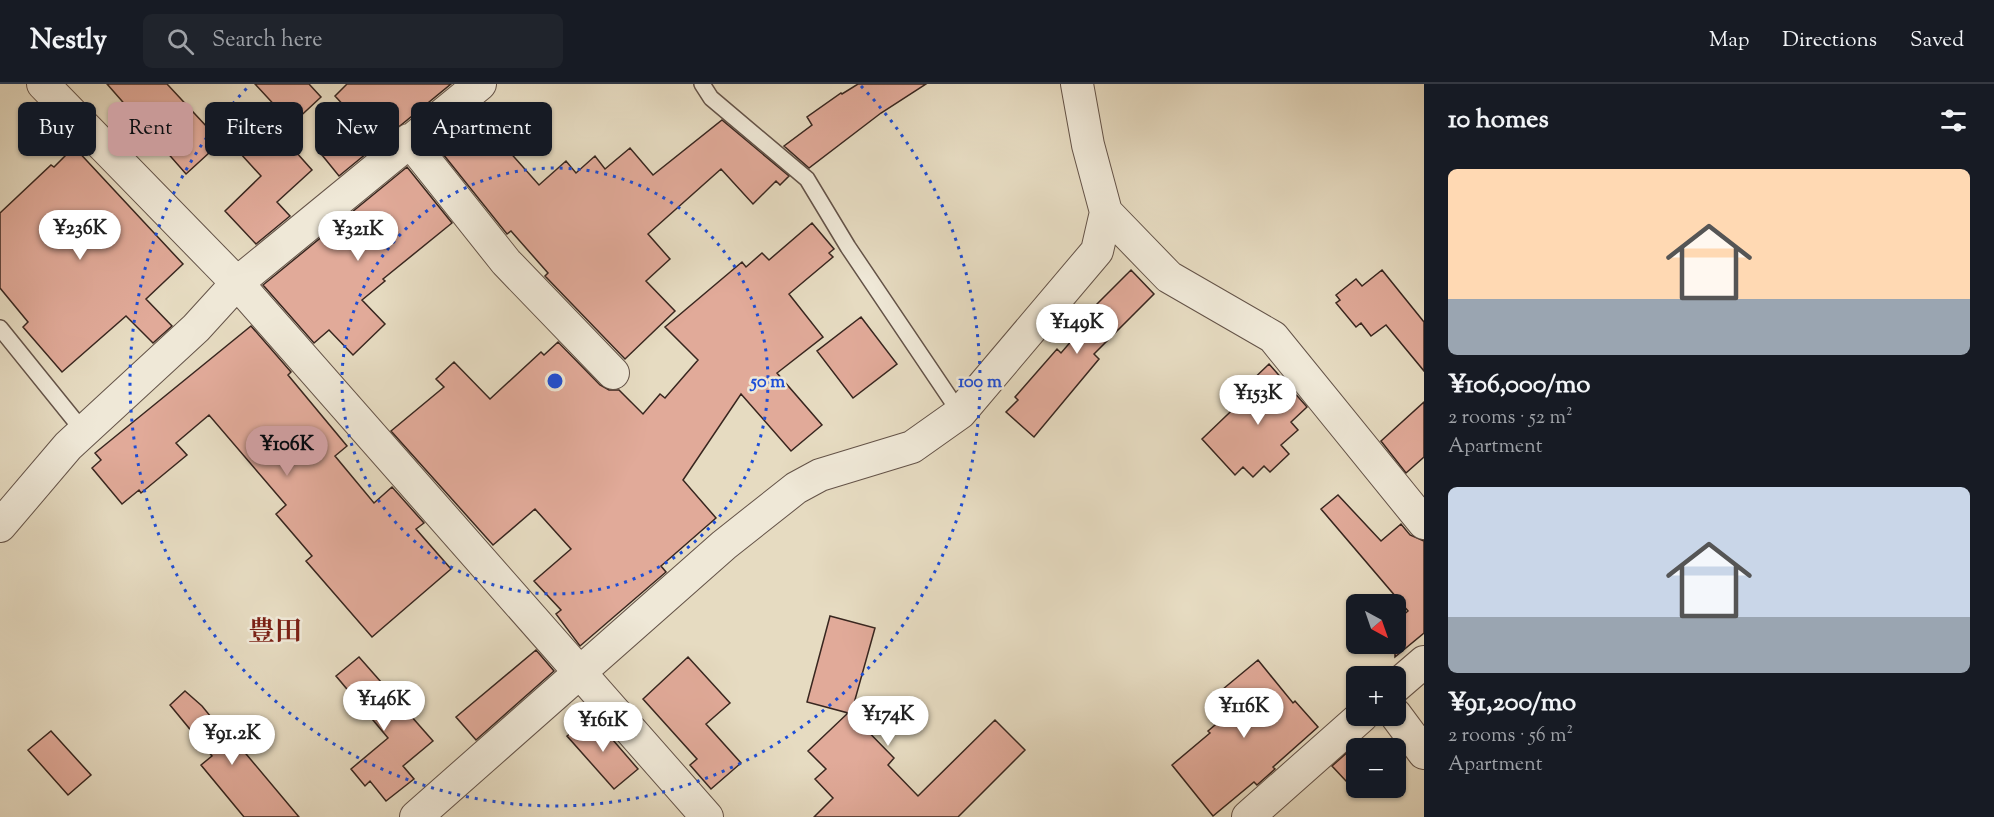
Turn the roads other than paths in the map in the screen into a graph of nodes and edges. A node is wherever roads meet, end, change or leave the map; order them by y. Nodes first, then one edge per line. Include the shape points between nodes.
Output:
1 (43, 84) edge
2 (702, 84) edge
3 (1077, 84) edge
4 (474, 86) edge
5 (409, 140) junction
6 (1106, 212) junction
7 (237, 283) junction
8 (0, 328) edge
9 (613, 373) dead end
10 (960, 413) junction
11 (84, 432) junction
12 (1424, 524) edge
13 (0, 526) edge
14 (1424, 662) edge
15 (581, 672) junction
16 (1406, 678) edge
17 (1351, 726) edge
18 (1404, 726) edge
19 (1424, 753) edge
20 (416, 817) edge
21 (707, 817) edge
22 (1248, 817) edge

1 - 7 street
2 - 10 lane via 711,98 807,179
3 - 6 street
4 - 5 street
5 - 7 street
5 - 9 street via 506,262
6 - 10 street via 1097,251
6 - 12 street via 1169,277 1272,337
7 - 11 street via 196,328
7 - 15 street
8 - 11 lane
10 - 15 street via 912,447 820,475 796,488 724,545
11 - 13 street
14 - 16 street
15 - 20 street
15 - 21 street
17 - 22 street
18 - 19 street

